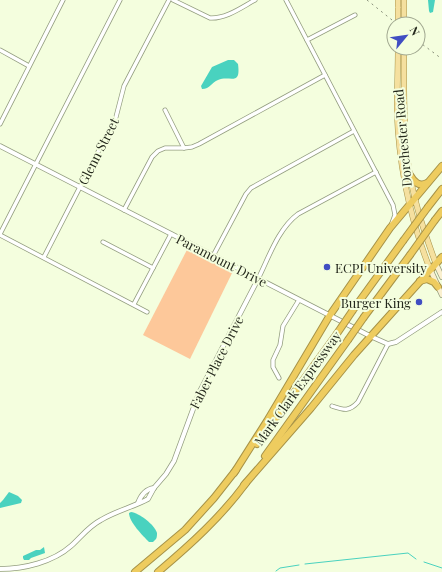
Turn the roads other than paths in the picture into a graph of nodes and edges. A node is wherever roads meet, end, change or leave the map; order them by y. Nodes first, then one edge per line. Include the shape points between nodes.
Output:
1 (63, 0) edge
2 (120, 0) edge
3 (169, 0) edge
4 (173, 0) edge
5 (256, 0) edge
6 (286, 0) edge
7 (398, 0) edge
8 (404, 0) edge
9 (355, 15) dead end
10 (398, 16) edge
11 (404, 16) edge
12 (307, 40) junction
13 (0, 50) edge
14 (398, 56) edge
15 (404, 56) edge
16 (29, 66) junction
17 (325, 75) junction
18 (165, 110) dead end
19 (0, 124) edge
20 (354, 131) junction
21 (0, 146) edge
22 (184, 148) junction
23 (36, 164) junction
24 (442, 166) edge
25 (376, 172) junction
26 (410, 175) junction
27 (429, 182) junction
28 (80, 187) junction
29 (442, 189) edge
30 (415, 198) junction
31 (409, 205) junction
32 (124, 210) junction
33 (442, 211) edge
34 (390, 228) junction
35 (0, 234) edge
36 (171, 234) junction
37 (103, 242) dead end
38 (213, 256) junction
39 (44, 257) junction
40 (442, 257) edge
41 (436, 264) junction
42 (153, 268) junction
43 (430, 269) junction
44 (442, 277) edge
45 (258, 279) junction
46 (419, 282) junction
47 (438, 287) junction
48 (442, 294) edge
49 (300, 300) junction
50 (134, 304) junction
51 (147, 312) dead end
52 (442, 312) edge
53 (330, 316) junction
54 (370, 336) junction
55 (388, 344) junction
56 (279, 378) dead end
57 (332, 406) dead end
58 (234, 473) junction
59 (244, 485) junction
60 (154, 488) junction
61 (138, 502) junction
62 (0, 570) edge
63 (135, 572) edge
64 (158, 572) edge

1 - 16 street
2 - 23 street
3 - 28 street, Glenn Street via 124,86 116,117
4 - 5 street via 216,19
6 - 12 street
7 - 10 main road, bridge
8 - 11 main road
9 - 12 street
12 - 17 street
13 - 16 street
14 - 31 main road, Dorchester Road via 397,112 402,171
15 - 26 main road, Dorchester Road via 404,112
16 - 19 street
17 - 20 street
17 - 22 street via 199,144
18 - 22 street
20 - 25 street
20 - 38 street via 251,188
21 - 23 street, Paramount Drive
22 - 32 street via 165,148 152,157
23 - 28 street, Paramount Drive
23 - 35 street
24 - 27 highway
25 - 34 street via 393,205 395,215
25 - 45 street via 291,220 284,228
26 - 27 highway via 419,184
26 - 30 main road, Dorchester Road
27 - 30 highway
28 - 32 street, Paramount Drive
28 - 39 street, Glenn Street
29 - 58 highway, Mark Clark Expressway, bridge via 271,426
30 - 31 highway
30 - 41 main road, Dorchester Road
31 - 34 highway
31 - 43 main road, Dorchester Road
32 - 36 street, Paramount Drive
33 - 59 highway, Mark Clark Expressway, bridge
34 - 53 highway
35 - 39 street
36 - 38 street, Paramount Drive
36 - 42 street
37 - 42 street
38 - 45 street, Paramount Drive
39 - 50 street
40 - 41 highway
41 - 43 highway
41 - 44 main road, Dorchester Road
42 - 50 street
43 - 46 highway
43 - 47 main road, Dorchester Road
45 - 49 street, Paramount Drive
45 - 60 street, Faber Place Drive via 199,393 174,462
46 - 47 highway via 427,279
46 - 54 highway
47 - 48 main road, Dorchester Road
49 - 53 street, Paramount Drive
49 - 56 street via 283,326 280,345 273,360 273,367
50 - 51 street
52 - 55 street via 396,342
53 - 54 street, Paramount Drive
53 - 58 highway
54 - 55 street, Paramount Drive
54 - 59 highway
55 - 57 street via 358,402 350,408
58 - 63 highway, Mark Clark Expressway via 185,530
59 - 64 highway, Mark Clark Expressway via 193,542
60 - 61 street, Faber Place Drive via 148,489
60 - 61 street, Faber Place Drive via 148,499
61 - 62 street, Faber Place Drive via 131,508 94,524 66,550 52,558 37,564

